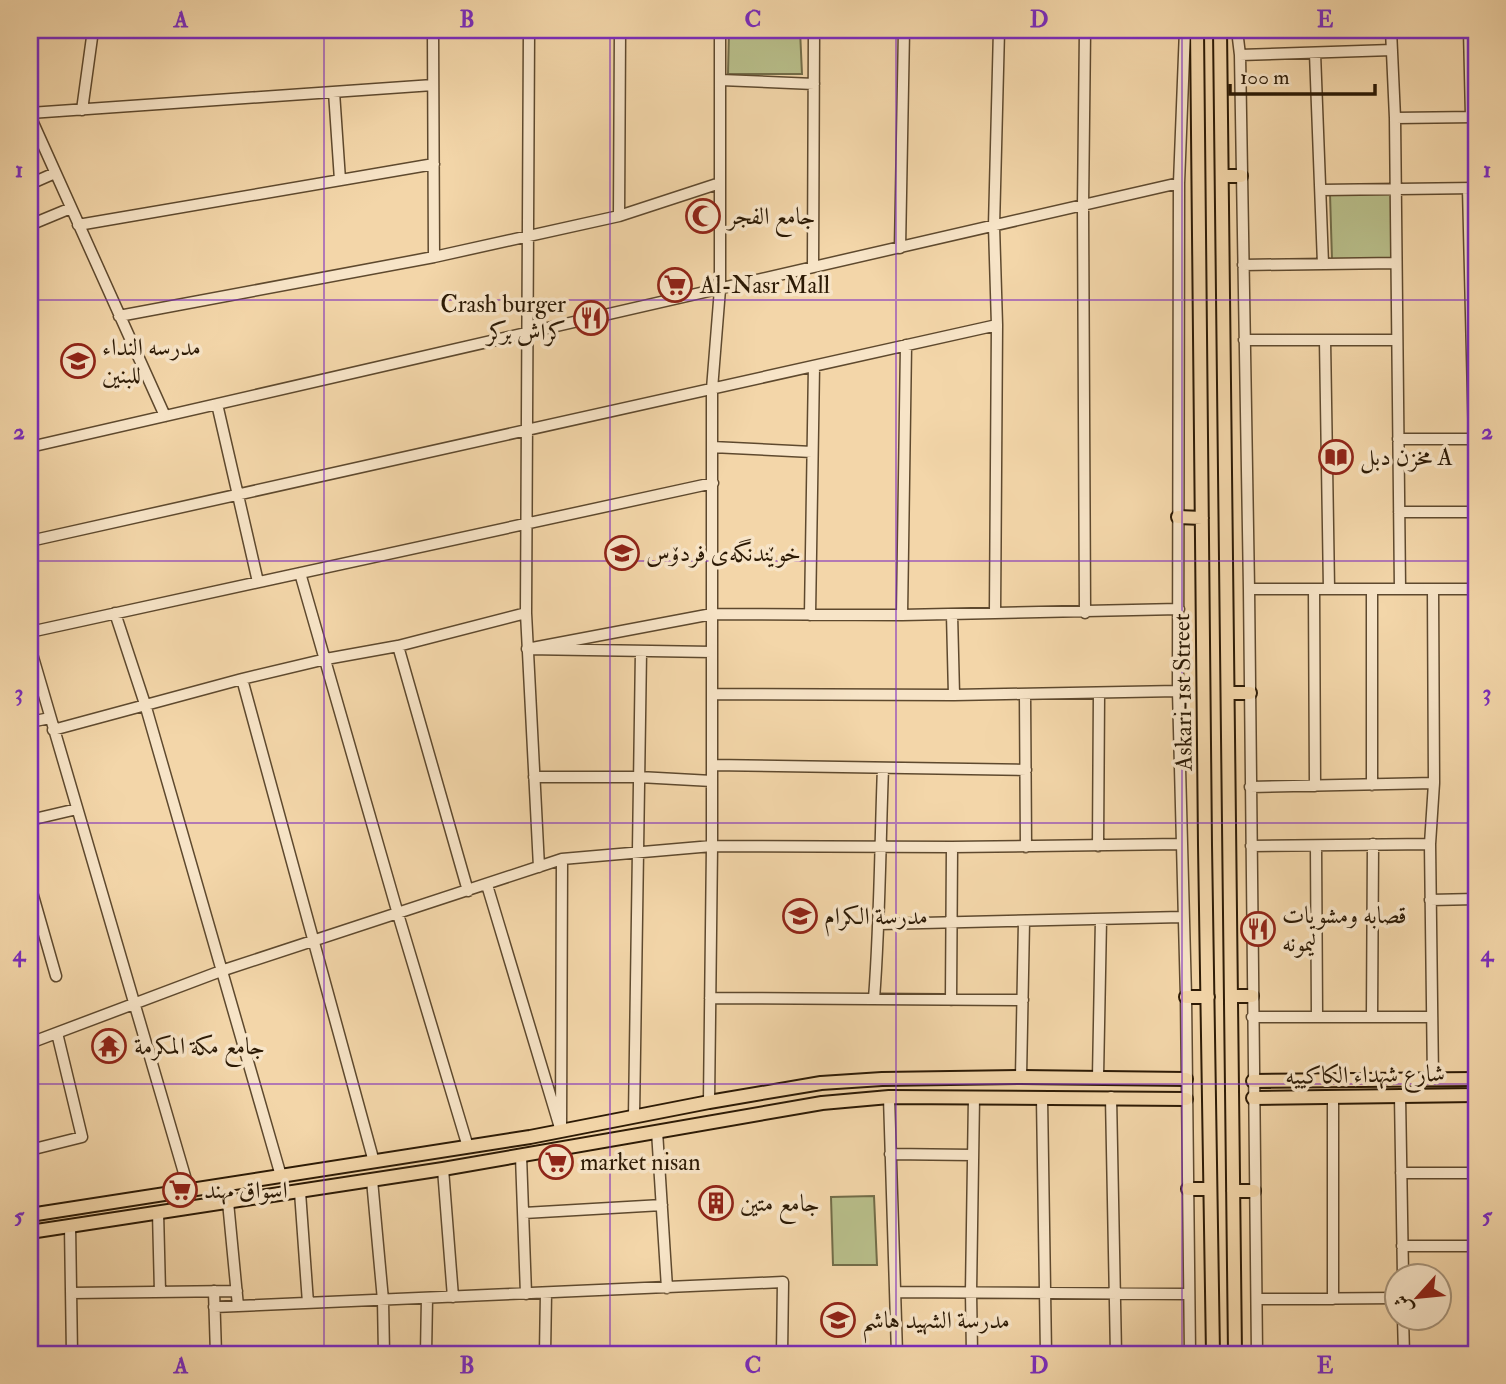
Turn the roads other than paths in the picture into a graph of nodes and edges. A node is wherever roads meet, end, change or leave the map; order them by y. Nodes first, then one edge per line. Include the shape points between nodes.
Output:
1 (93, 30) edge
2 (433, 30) edge
3 (529, 30) edge
4 (620, 30) edge
5 (720, 30) edge
6 (814, 30) edge
7 (904, 30) edge
8 (999, 30) edge
9 (1085, 30) edge
10 (1185, 30) edge
11 (1197, 30) edge
12 (1220, 30) edge
13 (1237, 30) edge
14 (1391, 30) edge
15 (1469, 30) edge
16 (1473, 46) edge
17 (1392, 50) junction
18 (1315, 53) junction
19 (1240, 55) junction
20 (721, 79) junction
21 (814, 83) junction
22 (433, 85) junction
23 (334, 92) junction
24 (82, 110) junction
25 (30, 115) edge
26 (1474, 117) edge
27 (1395, 118) junction
28 (434, 164) junction
29 (55, 173) junction
30 (1222, 176) junction
31 (1241, 176) junction
32 (340, 180) junction
33 (720, 183) junction
34 (1179, 183) junction
35 (30, 184) edge
36 (1395, 188) junction
37 (1472, 188) edge
38 (1321, 190) junction
39 (1083, 206) junction
40 (71, 208) junction
41 (619, 216) junction
42 (30, 225) edge
43 (78, 225) junction
44 (994, 226) junction
45 (528, 236) junction
46 (900, 248) junction
47 (434, 257) junction
48 (1323, 264) junction
49 (1396, 264) junction
50 (1243, 265) junction
51 (813, 268) junction
52 (720, 289) junction
53 (119, 316) junction
54 (997, 325) junction
55 (527, 333) junction
56 (1244, 340) junction
57 (1325, 340) junction
58 (1397, 340) junction
59 (906, 345) junction
60 (814, 366) junction
61 (712, 389) junction
62 (1474, 398) edge
63 (217, 404) junction
64 (165, 416) junction
65 (528, 430) junction
66 (1398, 439) junction
67 (1475, 439) edge
68 (30, 447) edge
69 (712, 447) junction
70 (812, 452) junction
71 (713, 483) junction
72 (237, 495) junction
73 (1399, 512) junction
74 (1476, 512) edge
75 (1178, 517) junction
76 (1202, 518) junction
77 (526, 524) junction
78 (30, 541) edge
79 (300, 573) junction
80 (258, 582) junction
81 (1249, 589) junction
82 (1314, 589) junction
83 (1329, 589) junction
84 (1373, 589) junction
85 (1400, 589) junction
86 (1433, 589) junction
87 (1476, 589) edge
88 (1179, 609) junction
89 (1086, 612) junction
90 (114, 613) junction
91 (526, 613) junction
92 (995, 613) junction
93 (712, 614) junction
94 (952, 614) junction
95 (810, 615) junction
96 (901, 615) junction
97 (30, 632) edge
98 (398, 646) junction
99 (30, 648) edge
100 (527, 649) junction
101 (641, 651) junction
102 (712, 652) junction
103 (326, 659) junction
104 (242, 679) junction
105 (1178, 691) junction
106 (1099, 693) junction
107 (1228, 693) junction
108 (1250, 693) junction
109 (712, 694) junction
110 (1025, 694) junction
111 (954, 695) junction
112 (145, 704) junction
113 (50, 718) junction
114 (30, 722) edge
115 (53, 730) junction
116 (712, 765) junction
117 (883, 768) junction
118 (1026, 770) junction
119 (534, 777) junction
120 (639, 777) junction
121 (712, 781) junction
122 (1434, 783) junction
123 (1372, 785) junction
124 (1315, 786) junction
125 (1250, 787) junction
126 (76, 809) junction
127 (30, 820) edge
128 (1181, 844) junction
129 (1373, 844) junction
130 (1430, 844) junction
131 (1251, 845) junction
132 (712, 846) junction
133 (1026, 846) junction
134 (1098, 846) junction
135 (1316, 846) junction
136 (880, 847) junction
137 (952, 847) junction
138 (639, 853) junction
139 (562, 859) junction
140 (539, 867) junction
141 (30, 885) edge
142 (487, 885) junction
143 (468, 891) junction
144 (1476, 899) edge
145 (1430, 900) junction
146 (398, 914) junction
147 (1182, 917) junction
148 (1101, 919) junction
149 (1024, 921) junction
150 (951, 922) junction
151 (880, 924) junction
152 (312, 942) junction
153 (221, 971) junction
154 (56, 976) dead end
155 (1231, 996) junction
156 (1252, 996) junction
157 (1186, 997) junction
158 (1208, 997) junction
159 (710, 998) junction
160 (874, 999) junction
161 (951, 1000) junction
162 (1023, 1000) junction
163 (134, 1004) junction
164 (1317, 1016) junction
165 (1252, 1017) junction
166 (1372, 1017) junction
167 (1431, 1017) junction
168 (57, 1033) junction
169 (30, 1043) edge
170 (1021, 1077) junction
171 (1098, 1077) junction
172 (1129, 1078) junction
173 (1186, 1079) junction
174 (1232, 1079) junction
175 (1476, 1079) edge
176 (1209, 1080) junction
177 (1433, 1080) junction
178 (1253, 1081) junction
179 (1476, 1095) edge
180 (1401, 1096) junction
181 (889, 1097) junction
182 (974, 1097) junction
183 (1111, 1097) junction
184 (1333, 1097) junction
185 (1042, 1098) junction
186 (1128, 1098) junction
187 (1253, 1098) junction
188 (1186, 1099) junction
189 (1209, 1101) junction
190 (1232, 1101) junction
191 (709, 1102) junction
192 (634, 1117) junction
193 (561, 1131) junction
194 (657, 1131) junction
195 (30, 1147) edge
196 (468, 1147) junction
197 (890, 1154) junction
198 (973, 1155) junction
199 (521, 1156) junction
200 (374, 1162) junction
201 (443, 1169) junction
202 (1476, 1172) edge
203 (1401, 1173) junction
204 (281, 1176) junction
205 (372, 1181) junction
206 (226, 1184) junction
207 (1188, 1189) junction
208 (1210, 1189) junction
209 (189, 1190) junction
210 (1233, 1191) junction
211 (1254, 1191) junction
212 (300, 1192) junction
213 (228, 1202) junction
214 (662, 1205) junction
215 (158, 1212) junction
216 (524, 1213) junction
217 (30, 1215) edge
218 (70, 1226) junction
219 (30, 1232) edge
220 (1402, 1246) junction
221 (1476, 1246) edge
222 (1403, 1262) edge
223 (667, 1288) junction
224 (214, 1291) junction
225 (237, 1291) junction
226 (160, 1292) junction
227 (895, 1292) junction
228 (971, 1292) junction
229 (72, 1293) junction
230 (546, 1293) junction
231 (1044, 1293) junction
232 (526, 1294) junction
233 (1115, 1294) junction
234 (1189, 1294) junction
235 (453, 1297) junction
236 (427, 1298) junction
237 (1384, 1298) edge
238 (1256, 1299) junction
239 (1333, 1299) junction
240 (383, 1300) junction
241 (308, 1303) junction
242 (238, 1306) junction
243 (214, 1307) junction
244 (1403, 1332) edge
245 (72, 1354) edge
246 (216, 1354) edge
247 (384, 1354) edge
248 (426, 1354) edge
249 (545, 1354) edge
250 (782, 1354) edge
251 (897, 1354) edge
252 (972, 1354) edge
253 (1046, 1354) edge
254 (1116, 1354) edge
255 (1190, 1354) edge
256 (1213, 1354) edge
257 (1235, 1354) edge
258 (1257, 1354) edge
259 (1404, 1354) edge
260 (1476, 1354) edge

1 - 24 street
2 - 22 street
3 - 45 street
4 - 41 street
5 - 20 street
6 - 21 street
7 - 46 street
8 - 44 street
9 - 39 street
10 - 34 street
11 - 76 main road, Askari-1st Street
12 - 30 main road, Askari-1st Street
13 - 19 street
14 - 17 street
15 - 16 street
16 - 26 street
17 - 18 street
17 - 27 street
18 - 19 street
18 - 38 street
19 - 31 street
20 - 21 street
20 - 33 street
21 - 51 street
22 - 23 street
22 - 28 street
23 - 24 street
23 - 32 street
24 - 25 street
25 - 29 street
26 - 27 street
27 - 36 street
28 - 32 street
28 - 47 street
29 - 35 street
29 - 40 street
30 - 31 main road
30 - 107 main road, Askari-1st Street
31 - 50 street
32 - 43 street
33 - 41 street
33 - 52 street
34 - 39 street
34 - 75 street
36 - 37 street
36 - 38 street
36 - 49 street
37 - 62 street
38 - 48 street
39 - 44 street
39 - 89 street
40 - 42 street
40 - 43 street
41 - 45 street
43 - 53 street
44 - 46 street
44 - 54 street
45 - 47 street
45 - 55 street
46 - 51 street
47 - 53 street
48 - 49 street
48 - 50 street
49 - 58 street
50 - 56 street
51 - 52 street
52 - 55 street
52 - 61 street
53 - 64 street
54 - 59 street
54 - 92 street
55 - 63 street
55 - 65 street
56 - 57 street
56 - 81 street
57 - 58 street
57 - 83 street
58 - 66 street
59 - 60 street
59 - 96 street
60 - 61 street
60 - 70 street
61 - 65 street
61 - 69 street
62 - 67 street
63 - 64 street
63 - 72 street
64 - 68 street
65 - 72 street
65 - 77 street
66 - 67 street
66 - 73 street
69 - 70 street
69 - 71 street
70 - 95 street
71 - 77 street
71 - 93 street
72 - 78 street
72 - 80 street
73 - 74 street
73 - 85 street
75 - 76 main road
75 - 88 street
76 - 158 main road, Askari-1st Street
77 - 79 street
77 - 91 street
79 - 80 street
79 - 103 street
80 - 90 street
81 - 82 street
81 - 108 street
82 - 83 street
82 - 124 street
83 - 84 street
84 - 85 street
84 - 123 street
85 - 86 street
86 - 87 street
86 - 122 street
88 - 89 street
88 - 105 street
89 - 92 street
90 - 97 street
90 - 112 street
91 - 98 street
91 - 100 street
92 - 94 street
93 - 95 street
93 - 100 street
93 - 102 street
94 - 96 street
94 - 111 street
95 - 96 street
98 - 103 street
98 - 143 street
99 - 113 street
100 - 101 street
100 - 119 street
101 - 102 street
101 - 120 street
102 - 109 street
103 - 104 street
103 - 146 street
104 - 112 street
104 - 152 street
105 - 106 street
105 - 128 street
106 - 110 street
106 - 134 street
107 - 108 main road
107 - 155 main road, Askari-1st Street
108 - 125 street
109 - 111 street
109 - 116 street
110 - 111 street
110 - 118 street
112 - 115 street
112 - 153 street
113 - 114 street
113 - 115 street
115 - 126 street
116 - 117 street
116 - 121 street
117 - 118 street
117 - 136 street
118 - 133 street
119 - 120 street
119 - 140 street
120 - 121 street
120 - 138 street
121 - 132 street
122 - 123 street
122 - 130 street
123 - 124 street
124 - 125 street
125 - 131 street
126 - 127 street
126 - 163 street
128 - 134 street
128 - 147 street
129 - 130 street
129 - 135 street
129 - 166 street
130 - 145 street
131 - 135 street
131 - 156 street
132 - 136 street
132 - 138 street
132 - 159 street
133 - 134 street
133 - 137 street
135 - 164 street
136 - 137 street
136 - 151 street
137 - 150 street
138 - 139 street
138 - 192 street
139 - 140 street
139 - 193 street
140 - 142 street
141 - 154 street
142 - 143 street
142 - 193 street
143 - 146 street
144 - 145 street
145 - 167 street
146 - 152 street
146 - 196 street
147 - 148 street
147 - 157 street
148 - 149 street
148 - 171 street
149 - 150 street
149 - 162 street
150 - 151 street
150 - 161 street
151 - 160 street
152 - 153 street
152 - 200 street
153 - 163 street
153 - 204 street
155 - 156 main road
155 - 174 main road, Askari-1st Street
156 - 165 street
157 - 158 main road
157 - 173 street
158 - 176 main road, Askari-1st Street
159 - 160 street
159 - 191 street
160 - 161 street
161 - 162 street
162 - 170 street
163 - 168 street
163 - 209 street
164 - 165 street
164 - 166 street
165 - 178 street
166 - 167 street
167 - 177 street
168 - 169 street
168 - 195 street via 82,1137
170 - 171 main road
170 - 191 main road via 821,1083
171 - 172 main road
172 - 173 main road
172 - 186 main road
173 - 188 street
174 - 176 main road
174 - 190 main road, Askari-1st Street
175 - 177 main road
176 - 189 main road, Askari-1st Street
177 - 178 main road
178 - 187 street
179 - 180 main road, شارع شهداء الكاكييه
180 - 184 main road, شارع شهداء الكاكييه
180 - 203 street
181 - 182 main road
181 - 194 main road via 822,1103
181 - 197 street
182 - 185 main road
182 - 198 street
183 - 185 main road
183 - 186 main road
183 - 233 street
184 - 187 main road, شارع شهداء الكاكييه
184 - 239 street
185 - 231 street
186 - 188 main road
187 - 211 street
188 - 207 street
189 - 190 main road
189 - 208 main road, Askari-1st Street
190 - 210 main road, Askari-1st Street
191 - 192 main road
192 - 193 main road
193 - 196 main road
194 - 199 main road
194 - 214 street
196 - 200 main road
197 - 198 street
197 - 227 street
198 - 228 street
199 - 201 main road
199 - 216 street
200 - 204 main road
201 - 205 main road
201 - 235 street
202 - 203 street
203 - 220 street
204 - 206 main road
205 - 212 main road
205 - 240 street
206 - 209 main road
206 - 213 main road
207 - 208 main road
207 - 234 street
208 - 256 main road, Askari-1st Street
209 - 217 main road
210 - 211 main road
210 - 257 main road, Askari-1st Street
211 - 238 street
212 - 213 main road
212 - 241 street
213 - 215 main road
213 - 225 street
214 - 216 street
214 - 223 street
215 - 218 main road
215 - 226 street
216 - 232 street
218 - 219 main road
218 - 229 street
220 - 221 street
220 - 222 street
221 - 260 street
223 - 230 street
223 - 250 street via 783,1282
224 - 225 street
224 - 226 street
224 - 243 street
225 - 242 street
226 - 229 street
227 - 228 street
227 - 251 street
228 - 231 street
228 - 252 street
229 - 245 street
230 - 232 street
230 - 249 street
231 - 233 street
231 - 253 street
232 - 235 street
233 - 234 street
233 - 254 street
234 - 255 street
235 - 236 street
236 - 240 street
236 - 248 street
237 - 239 street
238 - 239 street
238 - 258 street
240 - 241 street
240 - 247 street
241 - 242 street
242 - 243 street
243 - 246 street
244 - 259 street

